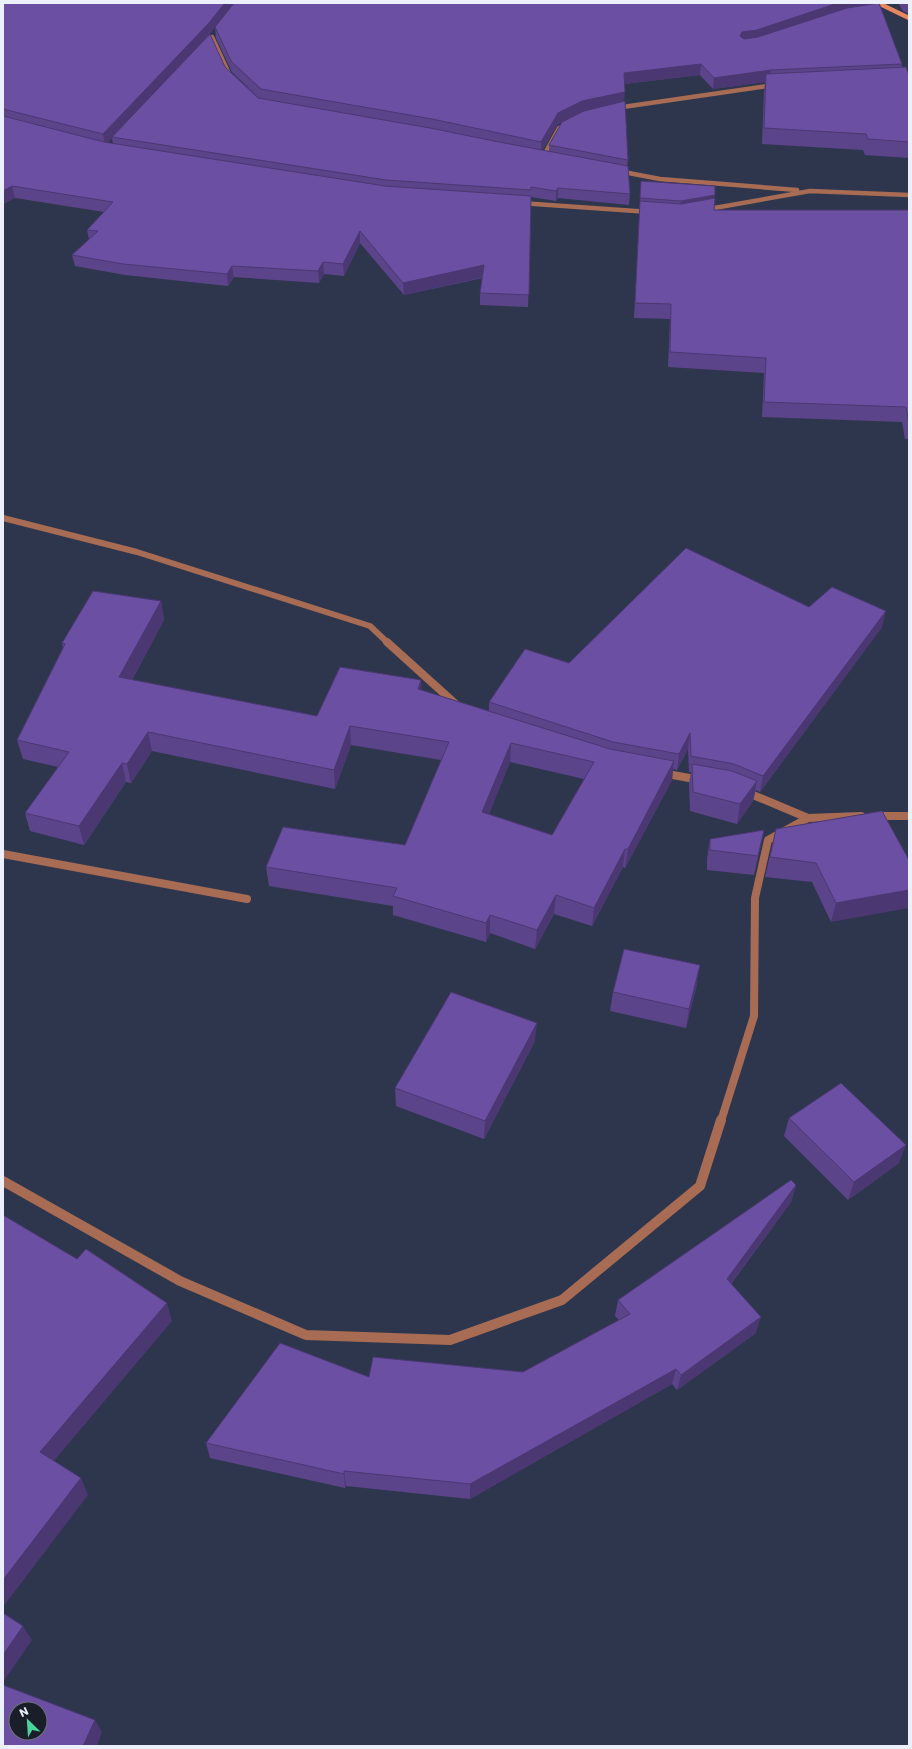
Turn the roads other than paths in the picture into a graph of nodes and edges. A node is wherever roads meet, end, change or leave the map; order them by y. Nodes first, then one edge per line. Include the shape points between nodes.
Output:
1 (878, 3) edge
2 (888, 8) junction
3 (881, 9) edge
4 (909, 18) edge
5 (217, 31) edge
6 (212, 37) junction
7 (207, 42) edge
8 (234, 79) edge
9 (777, 85) edge
10 (607, 109) edge
11 (576, 119) edge
12 (535, 156) edge
13 (543, 157) junction
14 (550, 158) edge
15 (613, 170) edge
16 (810, 191) junction
17 (909, 195) edge
18 (513, 203) edge
19 (696, 211) edge
20 (656, 212) edge
21 (3, 518) edge
22 (465, 712) edge
23 (655, 771) edge
24 (707, 781) edge
25 (737, 788) edge
26 (909, 816) edge
27 (808, 818) junction
28 (3, 854) edge
29 (247, 899) dead end
30 (3, 1181) edge

1 - 2 main road
2 - 3 street
2 - 4 main road
5 - 6 street
6 - 7 street
6 - 8 street via 229,74
9 - 10 street
11 - 13 street via 558,128
12 - 13 street
13 - 14 street
15 - 16 street via 660,179
16 - 17 street
16 - 19 street
18 - 20 street
21 - 22 street via 137,552 370,626
23 - 24 street
25 - 27 street
26 - 27 street
27 - 30 street via 768,840 755,898 754,1016 700,1186 562,1300 450,1340 306,1335 180,1281
28 - 29 street

